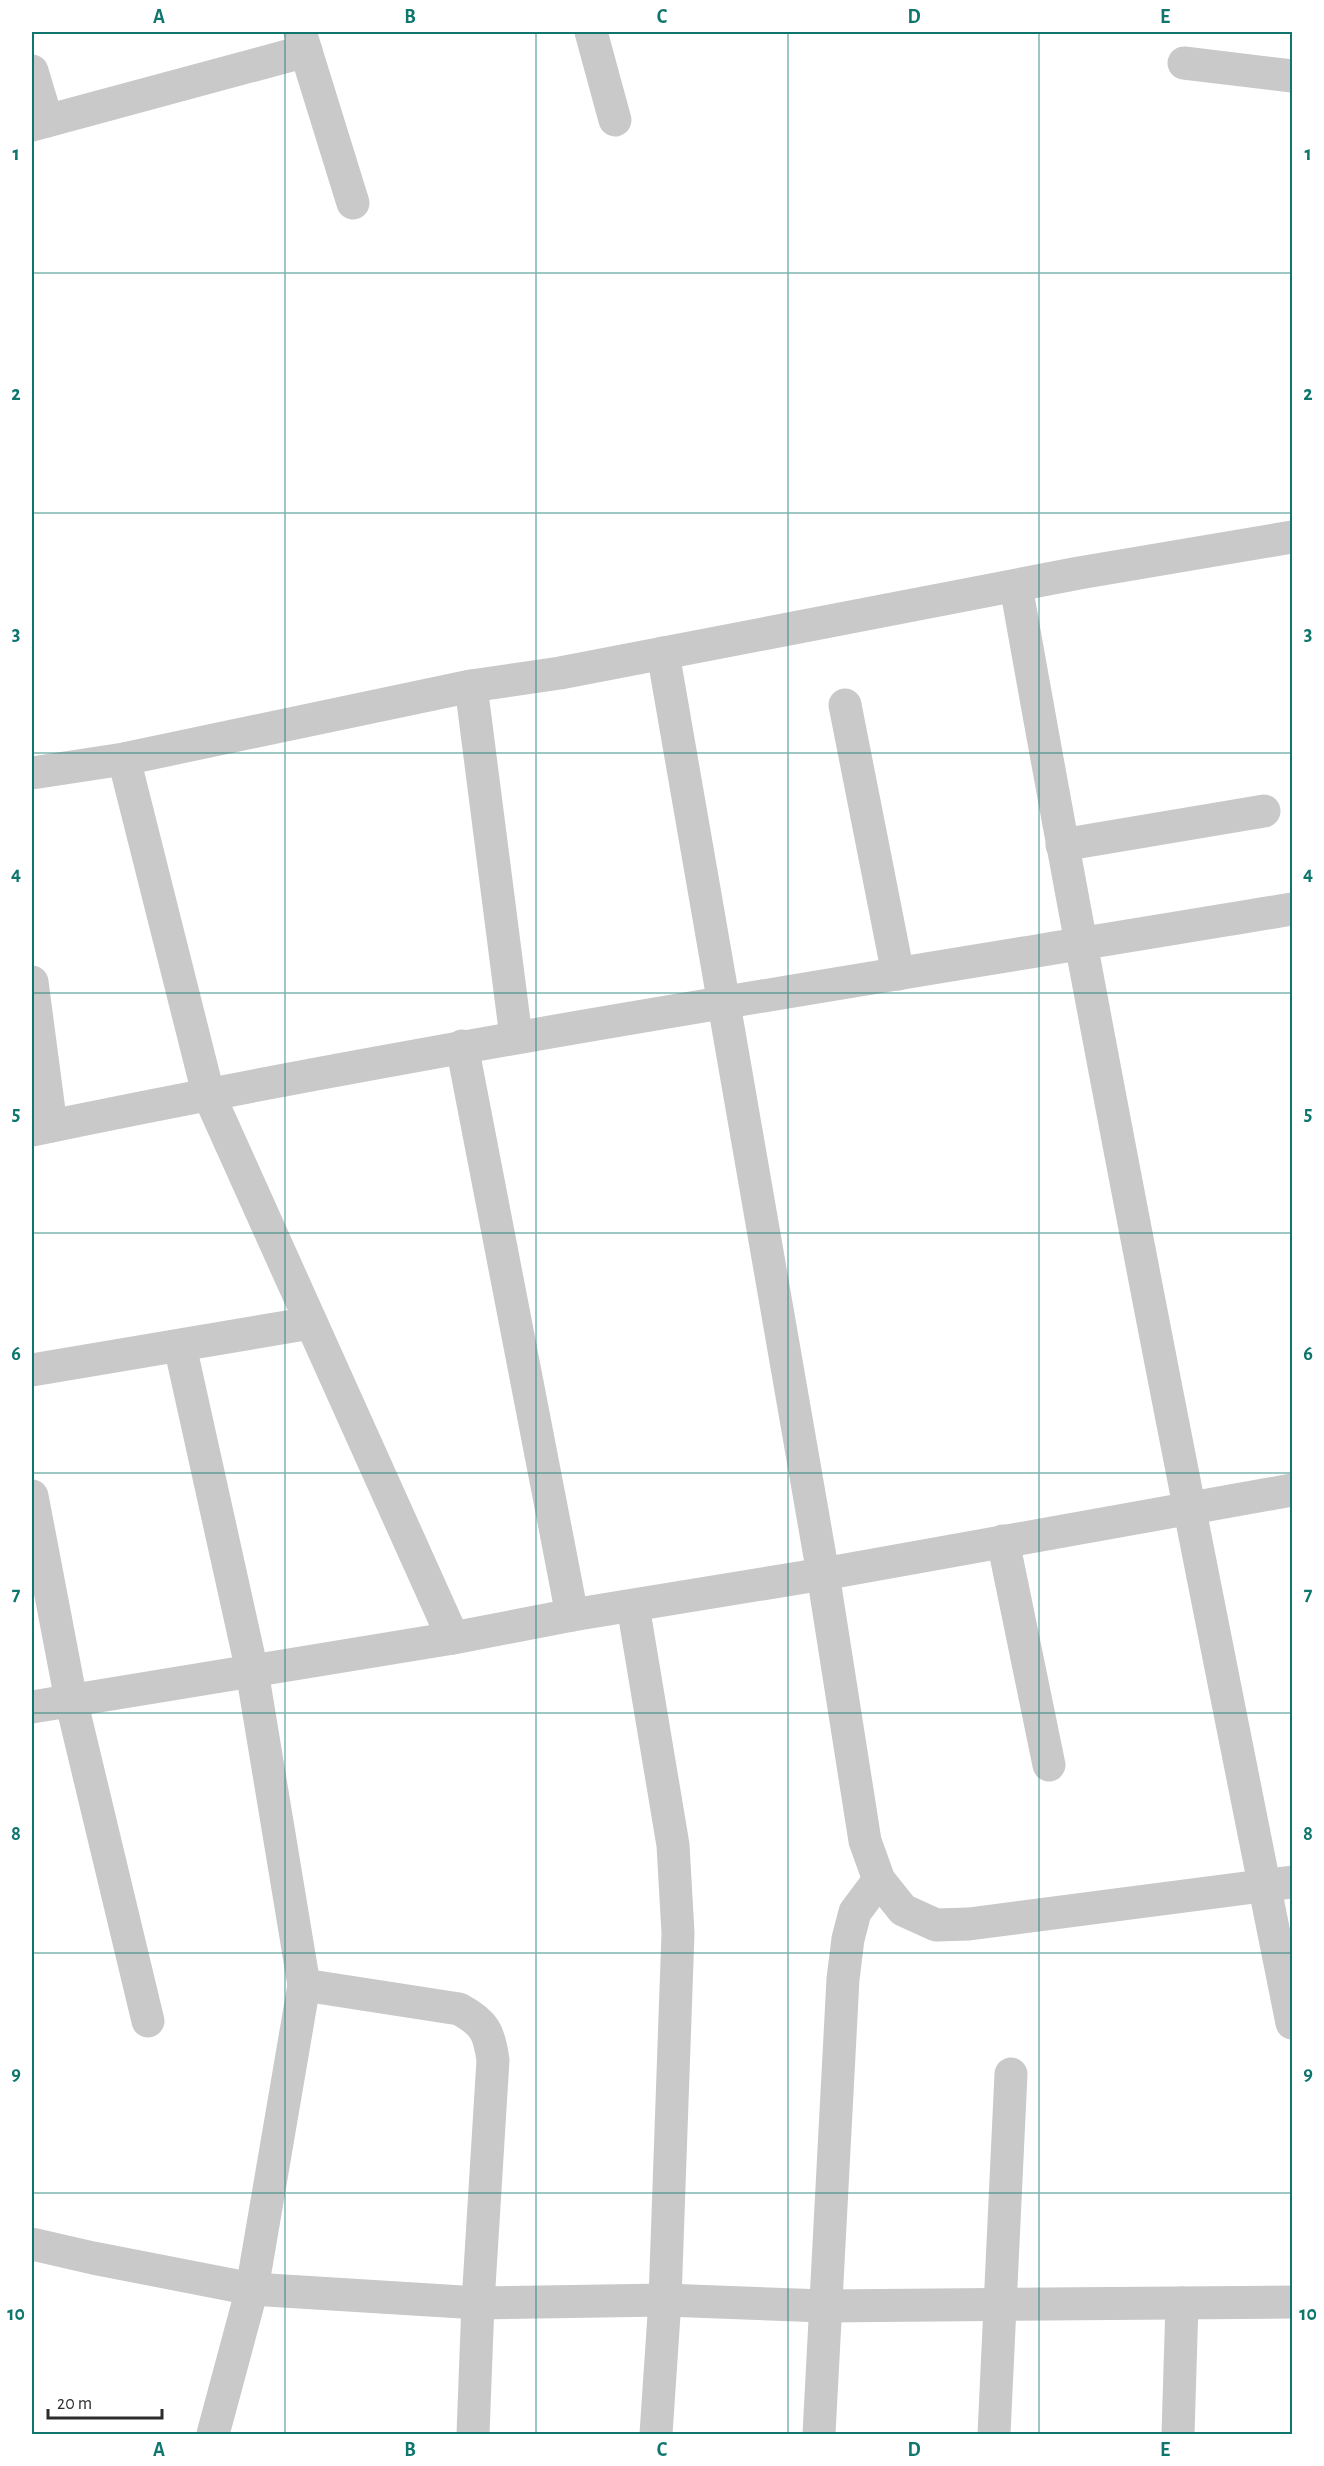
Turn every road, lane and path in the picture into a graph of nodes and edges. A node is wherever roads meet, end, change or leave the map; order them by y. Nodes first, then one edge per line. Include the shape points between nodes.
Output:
1 (591, 32) edge
2 (303, 41) edge
3 (1184, 63) dead end
4 (32, 71) edge
5 (1293, 76) edge
6 (615, 120) dead end
7 (39, 123) edge
8 (352, 203) dead end
9 (1293, 537) edge
10 (1016, 586) junction
11 (663, 653) junction
12 (471, 686) junction
13 (845, 705) dead end
14 (124, 759) junction
15 (32, 773) edge
16 (1264, 811) dead end
17 (1062, 845) junction
18 (1293, 909) edge
19 (1080, 944) junction
20 (898, 974) junction
21 (32, 982) edge
22 (723, 1003) junction
23 (516, 1037) junction
24 (462, 1046) junction
25 (208, 1093) junction
26 (41, 1128) edge
27 (311, 1323) junction
28 (180, 1346) junction
29 (32, 1370) edge
30 (1293, 1490) edge
31 (32, 1496) edge
32 (1189, 1508) junction
33 (1003, 1541) junction
34 (823, 1574) junction
35 (633, 1606) junction
36 (572, 1615) junction
37 (453, 1638) junction
38 (252, 1671) junction
39 (71, 1700) junction
40 (32, 1707) edge
41 (1048, 1765) dead end
42 (879, 1880) junction
43 (1279, 1885) edge
44 (304, 1985) junction
45 (147, 2021) dead end
46 (1293, 2023) edge
47 (1011, 2074) dead end
48 (32, 2244) edge
49 (252, 2289) junction
50 (665, 2300) junction
51 (478, 2302) junction
52 (1293, 2302) edge
53 (1182, 2303) junction
54 (1000, 2305) junction
55 (824, 2306) junction
56 (213, 2434) edge
57 (473, 2434) edge
58 (656, 2434) edge
59 (819, 2434) edge
60 (994, 2434) edge
61 (1178, 2434) edge

1 - 6 street
2 - 7 street
2 - 8 street
3 - 5 street
4 - 7 street
9 - 10 street
10 - 11 street
10 - 17 street
11 - 12 street
11 - 22 street
12 - 14 street
12 - 23 street
13 - 20 street
14 - 15 street
14 - 25 street
16 - 17 street
17 - 19 street
18 - 19 street
19 - 20 street
19 - 32 street
20 - 22 street
21 - 26 street
22 - 23 street
22 - 34 street
23 - 24 street
24 - 25 street
24 - 36 street
25 - 26 street
25 - 27 street
27 - 28 street
27 - 37 street
28 - 29 street
28 - 38 street
30 - 32 street
31 - 39 street
32 - 33 street
32 - 43 street
33 - 34 street
33 - 41 street
34 - 35 street
34 - 42 street via 865,1841
35 - 36 street
35 - 50 street via 673,1845 678,1933
36 - 37 street
37 - 38 street
38 - 39 street
38 - 44 street
39 - 40 street
39 - 45 street
42 - 43 street via 903,1910 936,1925 981,1923
42 - 55 street via 855,1912 848,1939
43 - 46 street
44 - 49 street
44 - 51 street via 459,2009 479,2020 490,2039 493,2060
47 - 54 street
48 - 49 street
49 - 51 street
49 - 56 street
50 - 51 street
50 - 55 street
50 - 58 street
51 - 57 street
52 - 53 street
53 - 54 street
53 - 61 street
54 - 55 street
54 - 60 street
55 - 59 street

